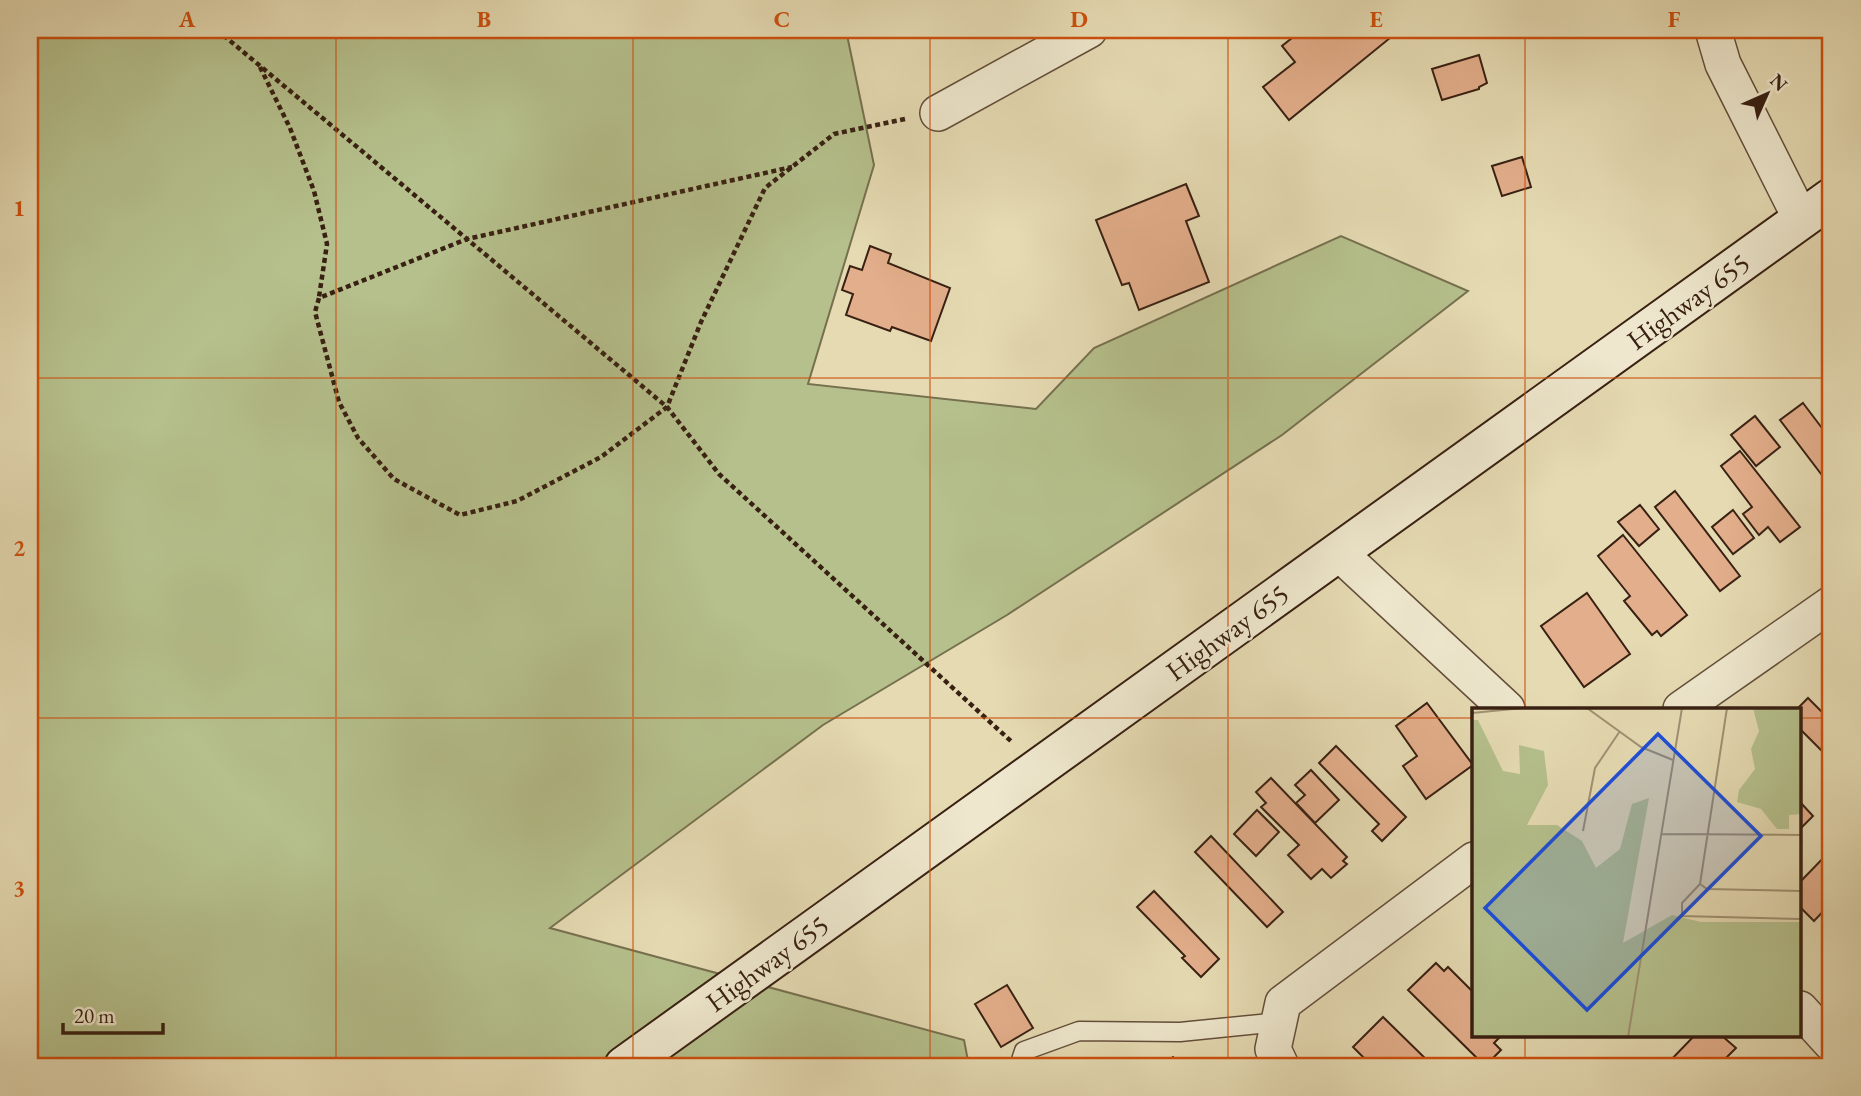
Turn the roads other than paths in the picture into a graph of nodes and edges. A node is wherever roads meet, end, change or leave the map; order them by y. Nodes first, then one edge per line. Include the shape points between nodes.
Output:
1 (1089, 30) edge
2 (1713, 30) edge
3 (938, 113) road end
4 (1816, 209) edge
5 (1338, 552) junction
6 (1831, 604) edge
7 (1506, 708) edge
8 (1682, 708) edge
9 (1472, 861) edge
10 (1801, 1010) edge
11 (1279, 1022) junction
12 (1831, 1042) edge
13 (624, 1066) edge
14 (1019, 1066) edge
15 (1281, 1066) edge

1 - 3 street
2 - 4 street via 1723,64
4 - 5 main road, Highway 655
5 - 7 street
5 - 13 main road, Highway 655
6 - 8 street
9 - 11 street via 1283,1003
10 - 12 street
11 - 14 lane via 1180,1032 1079,1031 1024,1051
11 - 15 street via 1273,1049

